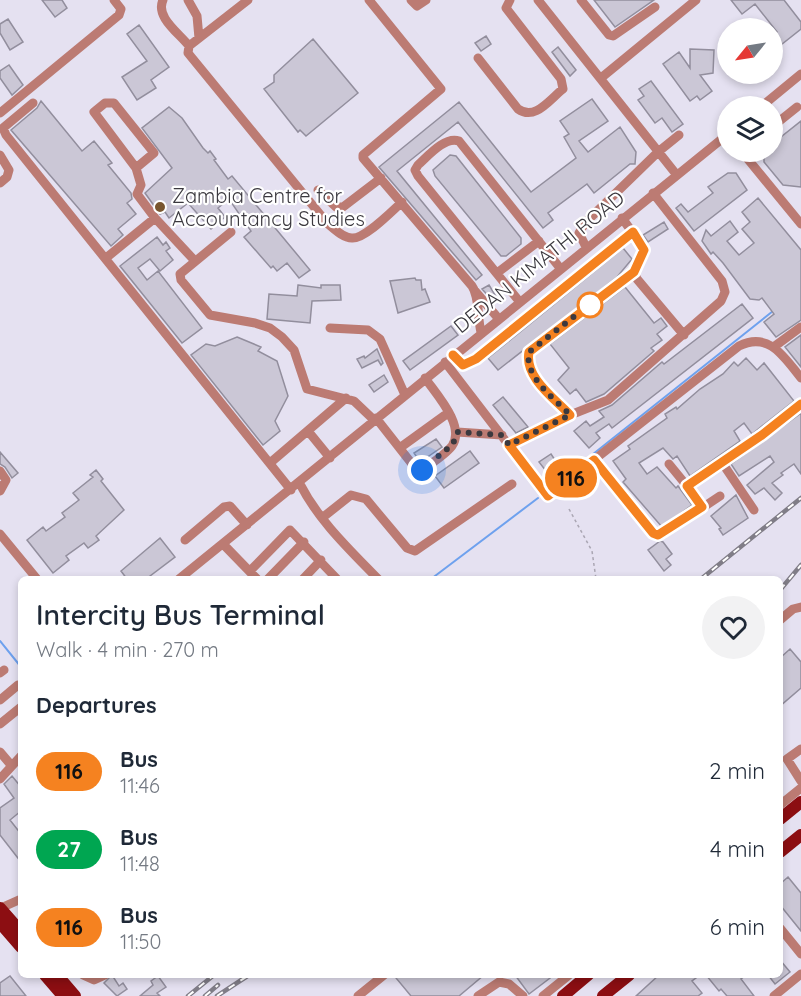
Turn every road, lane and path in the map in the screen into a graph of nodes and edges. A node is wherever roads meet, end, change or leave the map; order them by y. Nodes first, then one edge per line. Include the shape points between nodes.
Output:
1 (114, 0) edge
2 (163, 0) edge
3 (188, 0) edge
4 (248, 0) edge
5 (369, 0) edge
6 (411, 0) edge
7 (426, 0) edge
8 (510, 0) edge
9 (538, 0) edge
10 (581, 0) edge
11 (696, 0) edge
12 (655, 7) dead end
13 (199, 38) junction
14 (189, 46) junction
15 (478, 58) dead end
16 (601, 78) junction
17 (800, 78) edge
18 (776, 96) edge
19 (33, 102) dead end
20 (797, 107) dead end
21 (0, 113) edge
22 (783, 117) edge
23 (679, 135) dead end
24 (717, 142) edge
25 (658, 152) junction
26 (0, 155) edge
27 (749, 162) edge
28 (136, 168) junction
29 (676, 174) junction
30 (381, 178) junction
31 (0, 183) edge
32 (318, 190) dead end
33 (653, 193) junction
34 (402, 202) junction
35 (155, 218) junction
36 (622, 218) junction
37 (801, 224) edge
38 (231, 232) dead end
39 (633, 232) junction
40 (539, 241) junction
41 (586, 247) junction
42 (106, 258) junction
43 (195, 261) junction
44 (560, 268) junction
45 (634, 272) junction
46 (497, 273) junction
47 (552, 275) junction
48 (562, 288) junction
49 (475, 291) junction
50 (519, 301) junction
51 (498, 318) junction
52 (801, 327) edge
53 (330, 328) dead end
54 (481, 332) junction
55 (684, 335) junction
56 (775, 346) junction
57 (449, 358) junction
58 (425, 378) junction
59 (801, 378) edge
60 (405, 395) junction
61 (346, 398) junction
62 (801, 404) edge
63 (448, 413) junction
64 (570, 415) junction
65 (375, 419) junction
66 (308, 431) junction
67 (457, 432) junction
68 (502, 435) junction
69 (509, 445) junction
70 (401, 447) junction
71 (330, 458) junction
72 (594, 460) junction
73 (270, 463) junction
74 (669, 464) dead end
75 (723, 464) junction
76 (0, 471) edge
77 (300, 484) junction
78 (512, 484) dead end
79 (687, 486) junction
80 (291, 490) junction
81 (0, 491) edge
82 (720, 496) dead end
83 (702, 507) junction
84 (569, 509) dead end
85 (754, 510) dead end
86 (322, 518) junction
87 (248, 525) junction
88 (0, 534) edge
89 (185, 540) dead end
90 (304, 542) junction
91 (223, 544) junction
92 (321, 560) junction
93 (250, 571) junction
94 (35, 576) edge
95 (183, 576) edge
96 (254, 576) edge
97 (271, 576) edge
98 (306, 576) edge
99 (334, 576) edge
100 (375, 576) edge
101 (596, 576) edge
102 (801, 607) edge
103 (783, 617) edge
104 (18, 685) dead end
105 (0, 700) edge
106 (18, 709) edge
107 (0, 724) edge
108 (801, 749) edge
109 (0, 752) edge
110 (18, 759) edge
111 (11, 765) junction
112 (0, 779) edge
113 (801, 781) edge
114 (801, 788) edge
115 (801, 802) edge
116 (783, 803) edge
117 (783, 817) edge
118 (801, 835) edge
119 (783, 850) edge
120 (18, 900) edge
121 (0, 908) edge
122 (2, 926) edge
123 (18, 929) edge
124 (783, 932) edge
125 (18, 944) edge
126 (801, 954) edge
127 (801, 974) edge
128 (48, 978) edge
129 (60, 978) edge
130 (380, 978) edge
131 (575, 978) edge
132 (578, 978) edge
133 (625, 978) edge
134 (63, 996) edge
135 (75, 996) edge
136 (358, 996) edge
137 (478, 996) edge
138 (523, 996) edge
139 (543, 996) edge
140 (562, 996) edge
141 (603, 996) edge
142 (774, 996) edge

1 - 21 street via 121,9 119,15
2 - 14 street via 162,16
3 - 13 street via 197,16
4 - 13 street
5 - 30 street via 441,89 363,155
6 - 7 street via 417,6
8 - 15 street via 506,8 561,79 563,89 534,114 525,114
9 - 16 street
10 - 12 street via 613,36
11 - 16 street
13 - 14 street
14 - 34 street via 188,53 340,234 352,238 363,235
16 - 25 street
17 - 18 street
19 - 42 street via 6,123 6,135
20 - 22 street
23 - 25 street
24 - 29 street, DEDAN KIMATHI ROAD
25 - 29 street
25 - 41 street via 581,228 579,233
26 - 31 street via 9,170
27 - 37 street
28 - 28 street via 96,117 94,112 105,103 114,104 154,153
28 - 35 street via 141,185 137,194
29 - 33 street, DEDAN KIMATHI ROAD
30 - 32 street via 343,207 336,207
30 - 34 street
33 - 36 street, DEDAN KIMATHI ROAD
33 - 55 street via 722,281 725,292 721,301
34 - 49 street
35 - 42 street
35 - 43 street
36 - 39 street
36 - 41 street, DEDAN KIMATHI ROAD
38 - 43 street
39 - 45 street via 644,250
39 - 48 street
40 - 44 street
40 - 46 street
40 - 46 street via 459,141 446,142 416,170
41 - 44 street, DEDAN KIMATHI ROAD
42 - 73 street
43 - 61 street via 180,274 181,280 204,310 210,315 270,328 294,350 307,389
44 - 47 street, DEDAN KIMATHI ROAD
45 - 55 street
45 - 64 street via 529,352 527,362 532,374
46 - 50 street
47 - 48 street
47 - 50 street, DEDAN KIMATHI ROAD
48 - 57 street via 476,359 463,365
49 - 51 street
49 - 54 street
50 - 51 street, DEDAN KIMATHI ROAD
51 - 54 street, DEDAN KIMATHI ROAD
52 - 56 street
53 - 60 street via 368,330 380,339
54 - 57 street, DEDAN KIMATHI ROAD
55 - 64 street via 608,400
56 - 59 street
56 - 72 street via 761,341 739,346
57 - 58 street, DEDAN KIMATHI ROAD
57 - 68 street
58 - 60 street, DEDAN KIMATHI ROAD
58 - 63 street
60 - 65 street, DEDAN KIMATHI ROAD
61 - 65 street
61 - 66 street
62 - 75 street
63 - 67 street
63 - 70 street
64 - 69 street
65 - 70 street
65 - 71 street, DEDAN KIMATHI ROAD
66 - 71 street
66 - 73 street
67 - 68 street
67 - 70 street via 453,444 422,470 416,469
68 - 69 street
69 - 72 street via 548,496
71 - 77 street, DEDAN KIMATHI ROAD
72 - 83 street via 653,533 662,535
73 - 80 street
74 - 79 street
75 - 79 street
75 - 85 street
76 - 81 street via 6,480
77 - 80 street, DEDAN KIMATHI ROAD
77 - 86 street
78 - 86 street via 415,551 407,548 366,499 351,495
79 - 83 street
80 - 87 street, DEDAN KIMATHI ROAD
82 - 83 street
84 - 101 path via 592,551
86 - 100 street
87 - 89 street via 235,509 224,507
87 - 91 street, DEDAN KIMATHI ROAD
88 - 94 street
90 - 92 street
90 - 93 street via 290,530
90 - 97 street
91 - 93 street
91 - 95 street, DEDAN KIMATHI ROAD
92 - 98 street
92 - 99 street
93 - 96 street
102 - 103 street
104 - 105 street
106 - 107 street
108 - 113 street via 788,759
109 - 111 street
110 - 111 street
111 - 112 street
114 - 116 street
115 - 117 main road
118 - 119 main road
120 - 121 street
121 - 123 main road
122 - 125 main road
124 - 126 street
127 - 142 street
128 - 134 main road
129 - 135 main road
130 - 136 street
131 - 139 street via 561,982
132 - 140 main road
133 - 141 main road
137 - 138 street via 500,982

